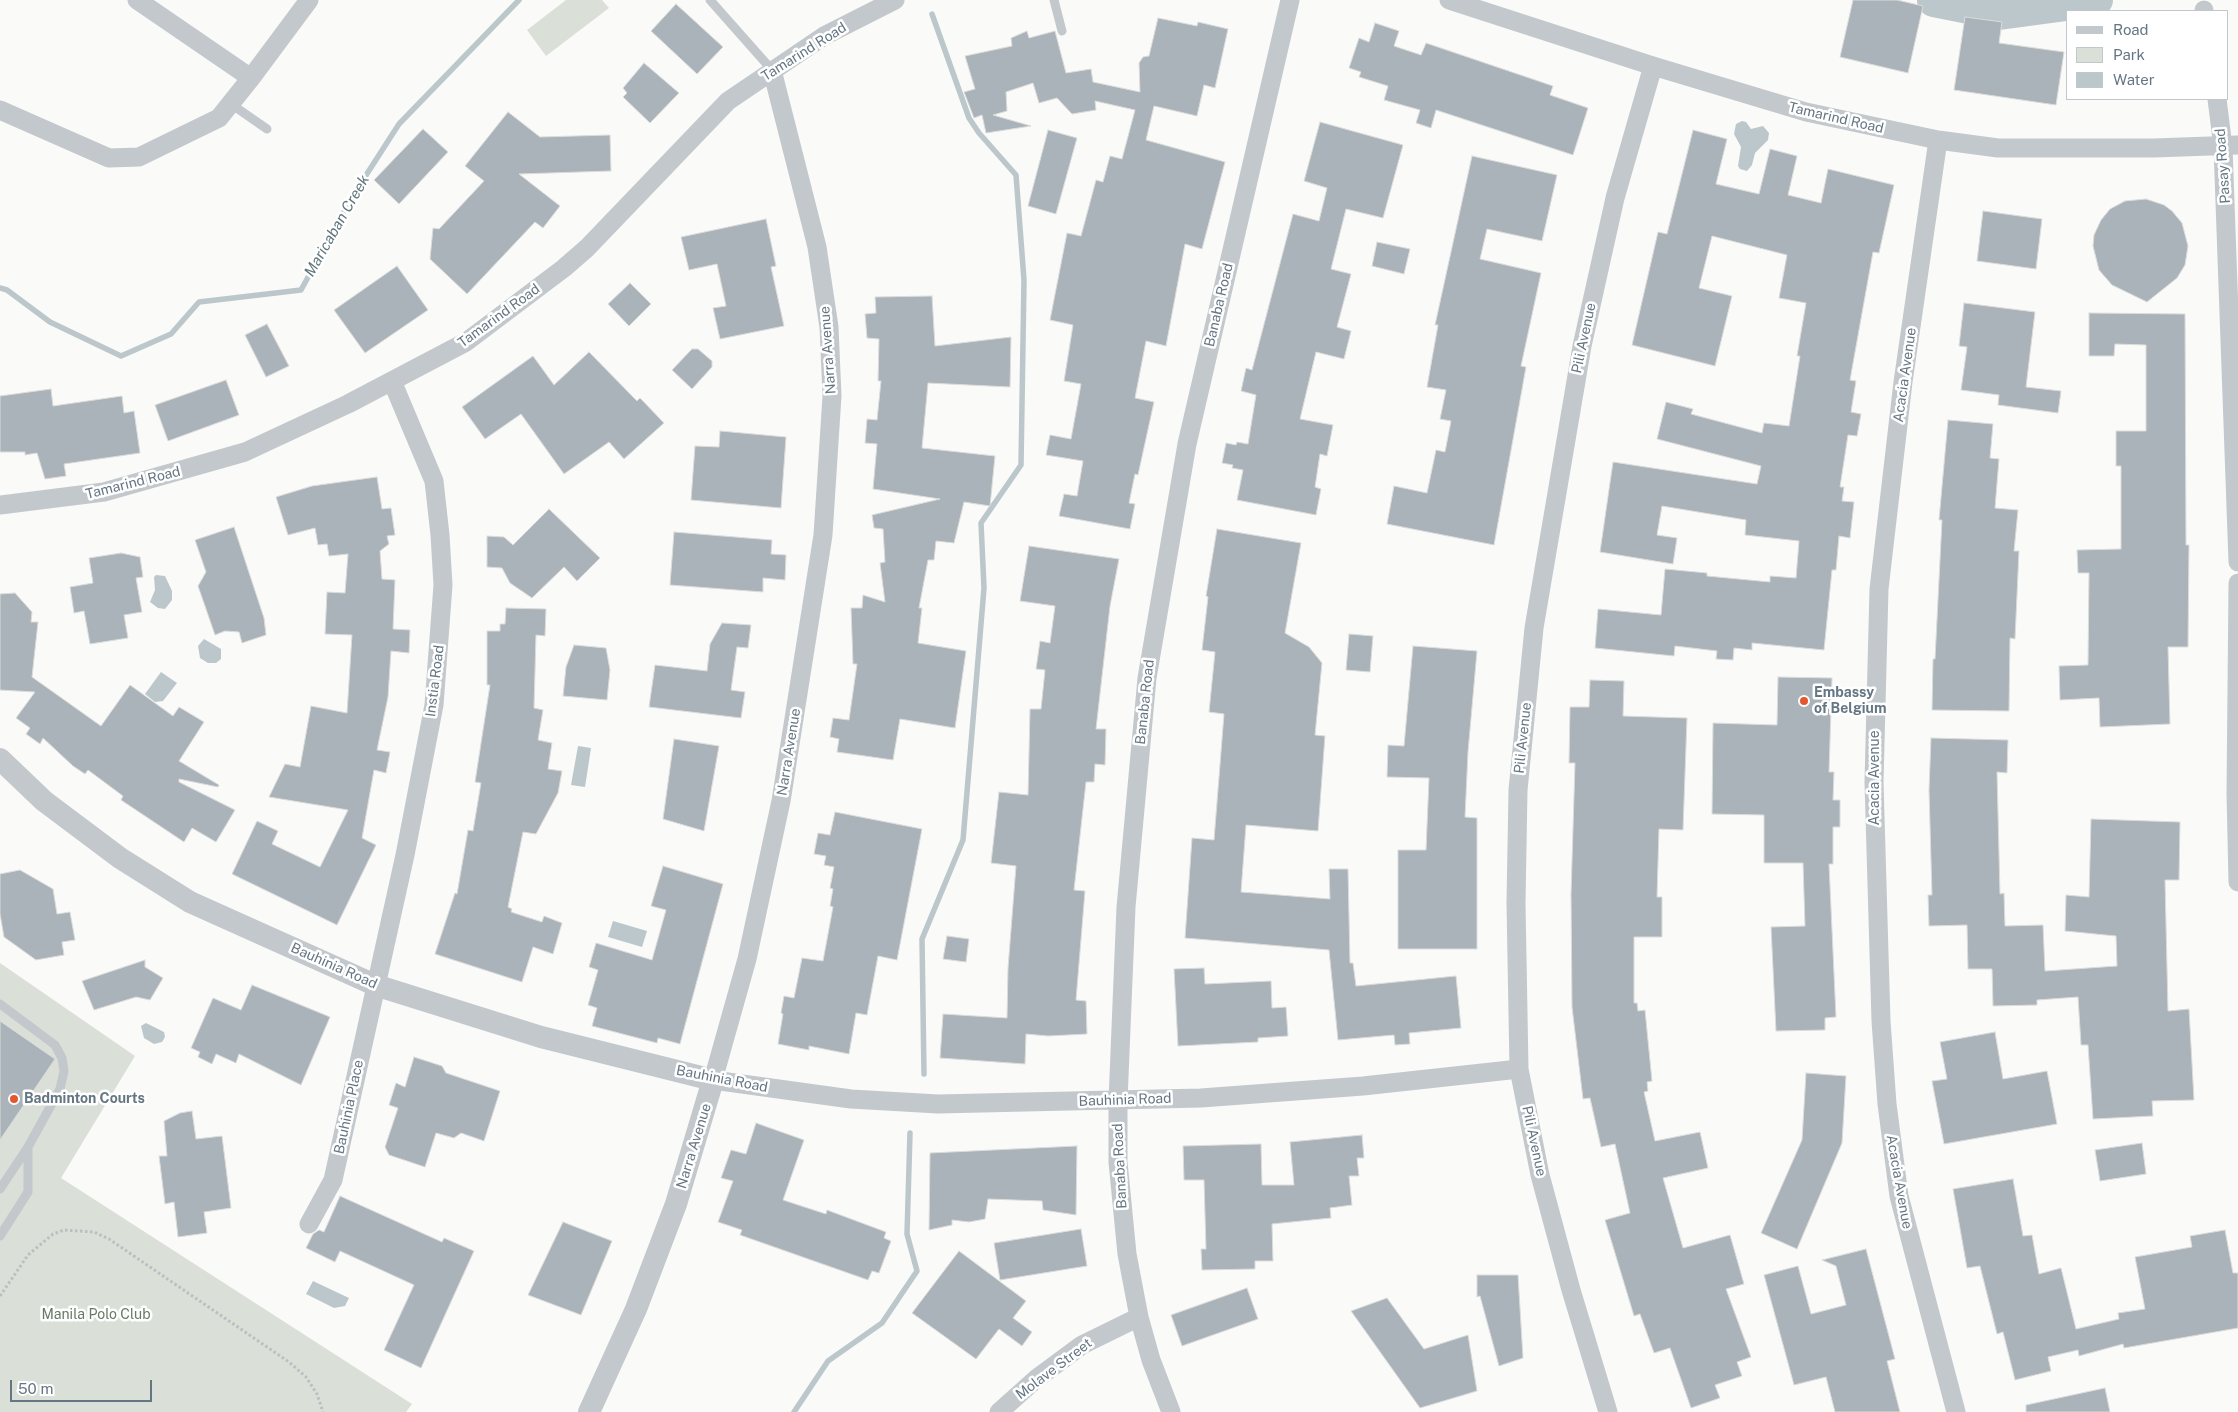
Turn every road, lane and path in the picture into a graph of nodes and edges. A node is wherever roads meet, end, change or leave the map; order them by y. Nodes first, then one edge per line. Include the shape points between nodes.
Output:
1 (137, 0) edge
2 (309, 0) edge
3 (710, 0) edge
4 (895, 0) edge
5 (1054, 0) edge
6 (1290, 0) edge
7 (1449, 0) edge
8 (1062, 31) dead end
9 (1653, 66) junction
10 (772, 70) junction
11 (251, 78) junction
12 (2216, 100) edge
13 (231, 104) junction
14 (0, 110) edge
15 (267, 129) dead end
16 (1938, 140) junction
17 (2231, 146) edge
18 (2234, 352) edge
19 (392, 381) junction
20 (0, 505) edge
21 (2238, 562) edge
22 (2238, 583) edge
23 (0, 760) edge
24 (2237, 794) edge
25 (2238, 882) edge
26 (375, 985) junction
27 (0, 1004) edge
28 (1519, 1069) junction
29 (713, 1080) junction
30 (1118, 1101) junction
31 (28, 1147) junction
32 (0, 1189) edge
33 (309, 1224) dead end
34 (0, 1236) edge
35 (0, 1296) edge
36 (1139, 1317) junction
37 (323, 1412) edge
38 (589, 1412) edge
39 (999, 1412) edge
40 (1171, 1412) edge
41 (1608, 1412) edge
42 (1956, 1412) edge

1 - 11 street
2 - 11 street
3 - 10 lane
4 - 10 street, Tamarind Road via 824,36
5 - 8 lane
6 - 30 street, Banaba Road via 1187,444 1147,678 1126,907
7 - 9 street, Tamarind Road
9 - 16 street, Tamarind Road via 1806,112
9 - 28 street, Pili Avenue via 1616,198 1582,346 1534,628 1518,790
10 - 19 street, Tamarind Road via 728,102 609,227 564,268 466,342
10 - 29 street, Narra Avenue via 818,247 832,396 823,535 781,801 747,959
11 - 13 street
12 - 17 street, Pasay Road
13 - 14 street via 219,118 139,157 109,158
13 - 15 lane
16 - 17 street, Tamarind Road via 1998,148
16 - 42 street, Acacia Avenue via 1903,382 1879,589 1874,782 1886,1104 1899,1196
17 - 18 street, Pasay Road
18 - 21 street, Pasay Road
19 - 20 street, Tamarind Road via 245,452 104,492
19 - 26 street, Instia Road via 434,481 443,585 434,705 405,855
22 - 24 street
23 - 26 street, Bauhinia Road via 44,801 120,858 190,902
24 - 25 street
26 - 29 street, Bauhinia Road via 541,1037
26 - 33 street, Bauhinia Place via 333,1180
27 - 31 lane via 55,1044 62,1058 64,1071 60,1089
28 - 30 street, Bauhinia Road via 1363,1086
28 - 41 street, Pili Avenue via 1546,1194
29 - 30 street, Bauhinia Road via 870,1100 938,1104
29 - 38 street, Narra Avenue via 676,1204 636,1309
30 - 36 street, Banaba Road via 1118,1162 1127,1254
31 - 32 lane
31 - 34 lane via 28,1192
35 - 37 path via 28,1255 53,1234 64,1230 94,1232 290,1362 306,1377
36 - 39 street, Molave Street via 1082,1345
36 - 40 street, Banaba Road

